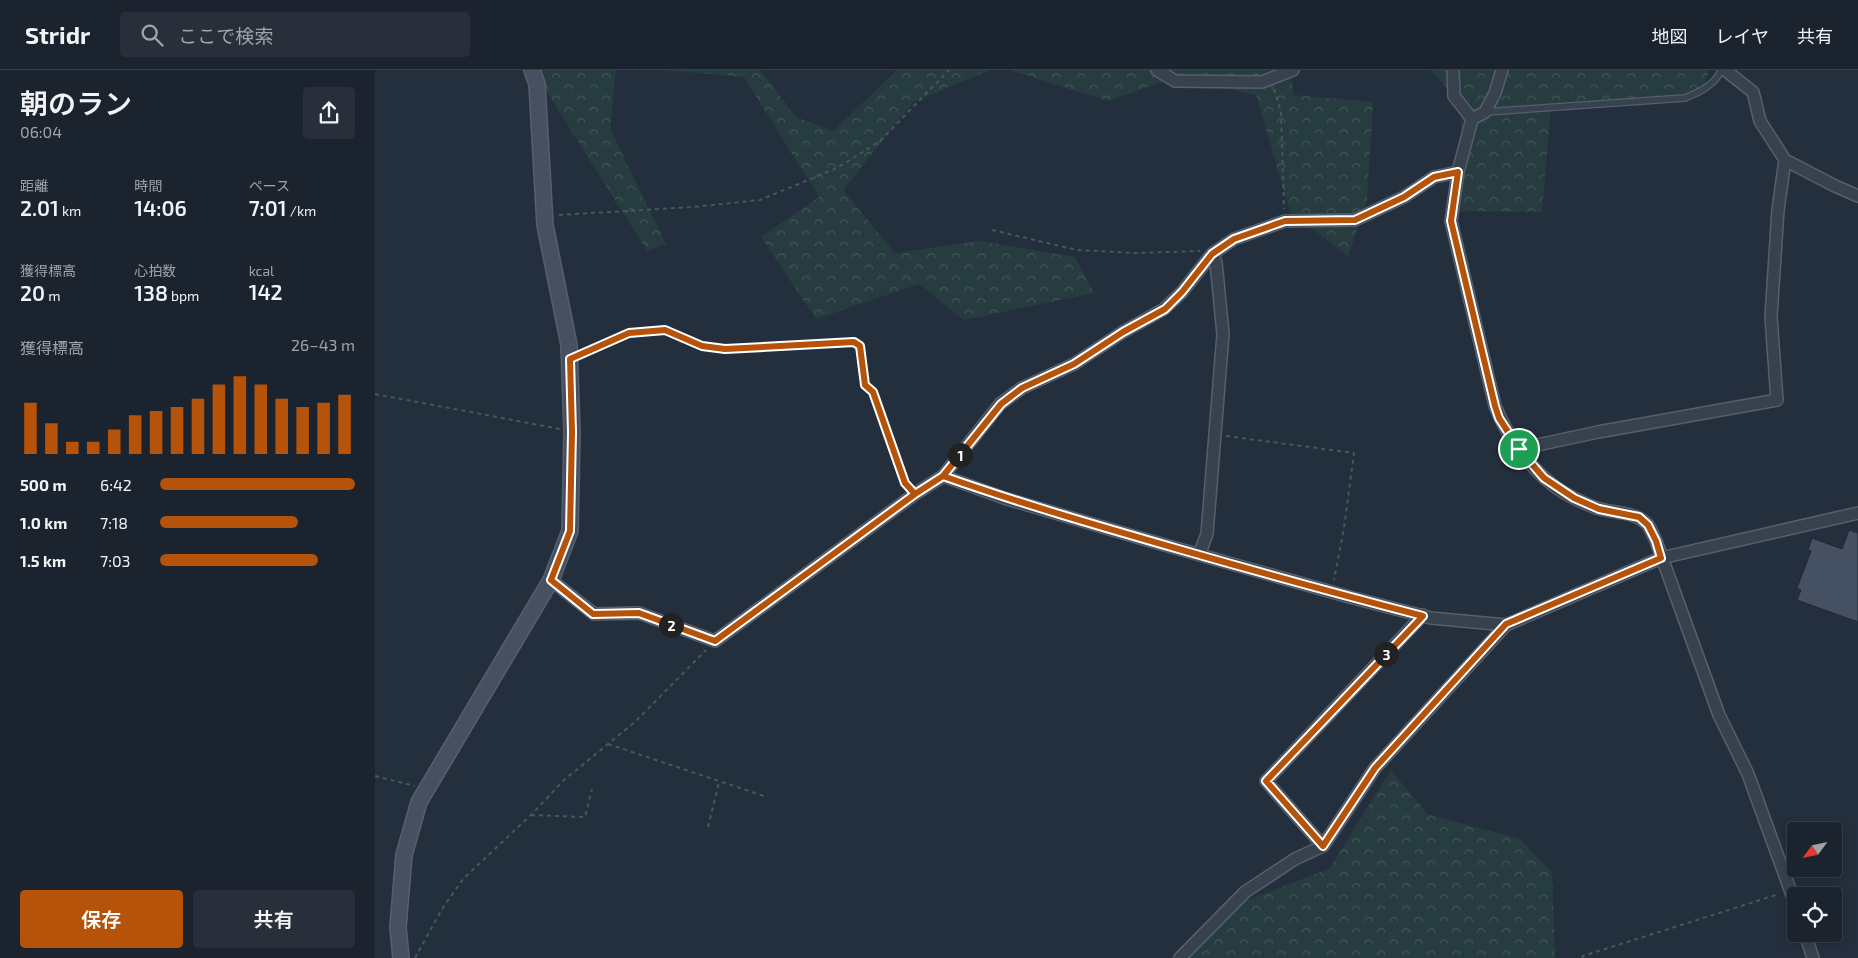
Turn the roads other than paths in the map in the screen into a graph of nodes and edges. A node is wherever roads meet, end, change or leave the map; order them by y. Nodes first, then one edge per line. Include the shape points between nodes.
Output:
1 (532, 70) edge
2 (1157, 70) edge
3 (1293, 70) edge
4 (1453, 70) edge
5 (1502, 70) edge
6 (1723, 70) edge
7 (1485, 112) junction
8 (1471, 119) junction
9 (1785, 160) junction
10 (1458, 172) junction
11 (1858, 196) edge
12 (1212, 254) junction
13 (1519, 449) junction
14 (943, 476) junction
15 (1858, 513) edge
16 (1199, 555) junction
17 (1661, 558) junction
18 (551, 580) junction
19 (1423, 616) junction
20 (1506, 624) junction
21 (1323, 846) junction
22 (1790, 887) edge
23 (1808, 942) edge
24 (401, 958) edge
25 (1180, 958) edge
26 (1813, 958) edge

1 - 18 street via 537,84 543,216 570,359 570,531
2 - 3 street via 1175,81 1262,82
4 - 8 street via 1454,96
5 - 7 street
6 - 7 lane via 1719,78 1685,98
6 - 9 street via 1753,92 1760,121
7 - 8 street
8 - 10 street
9 - 11 street
9 - 13 street via 1778,210 1771,317 1777,400
10 - 12 street via 1434,177 1404,197 1355,220 1285,221 1234,239
10 - 13 street via 1451,221 1495,406
12 - 14 street via 1165,309 1074,364 1022,388 1001,404
12 - 16 street via 1216,262 1223,334 1207,534
13 - 17 street via 1544,478 1574,498 1599,509 1639,517 1648,525
14 - 16 street via 1004,498
14 - 18 street via 715,641 639,613 593,614
15 - 17 street
16 - 19 street
17 - 20 street
17 - 22 street via 1719,715 1748,774
18 - 24 street via 419,802 404,854 398,927
19 - 20 street
19 - 21 street via 1266,781
20 - 21 street via 1375,768
21 - 25 street via 1295,859 1245,892
23 - 26 street

